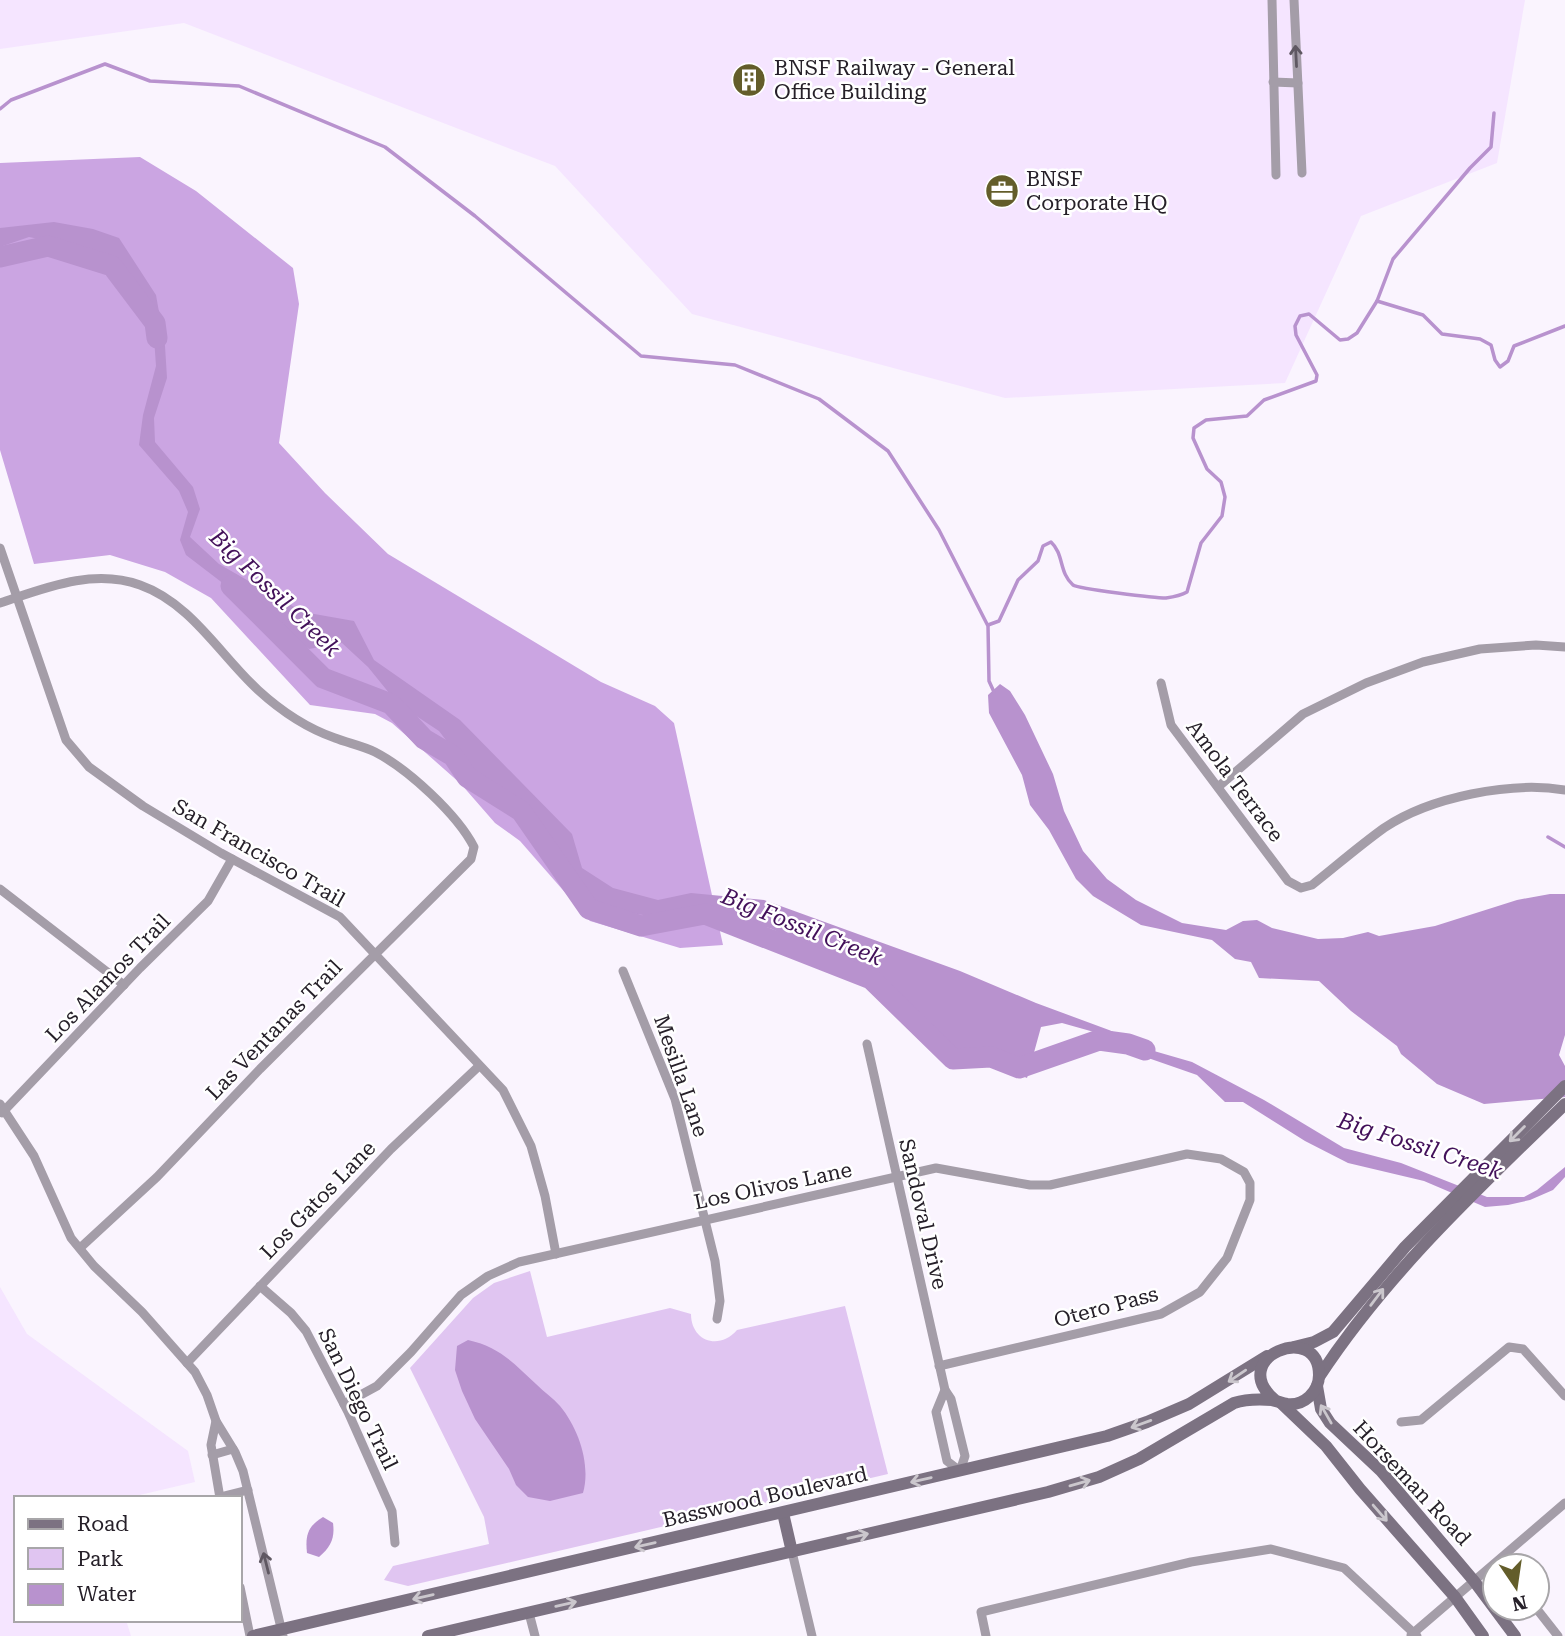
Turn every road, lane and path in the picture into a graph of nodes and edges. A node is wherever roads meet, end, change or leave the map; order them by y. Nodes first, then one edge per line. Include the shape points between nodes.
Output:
1 (1272, 0) edge
2 (1294, 0) edge
3 (1273, 82) junction
4 (1298, 83) junction
5 (1302, 173) dead end
6 (1276, 175) dead end
7 (0, 548) edge
8 (16, 598) junction
9 (0, 603) edge
10 (1565, 647) edge
11 (1161, 683) dead end
12 (1218, 787) junction
13 (1565, 790) edge
14 (232, 859) junction
15 (0, 889) edge
16 (374, 953) junction
17 (623, 971) dead end
18 (124, 985) junction
19 (867, 1044) dead end
20 (479, 1066) junction
21 (1565, 1086) edge
22 (1565, 1104) edge
23 (1, 1110) edge
24 (897, 1177) junction
25 (1251, 1183) joint
26 (704, 1219) junction
27 (1436, 1223) junction
28 (79, 1248) junction
29 (556, 1254) junction
30 (260, 1286) junction
31 (717, 1319) dead end
32 (1294, 1347) junction
33 (1270, 1355) junction
34 (187, 1363) junction
35 (939, 1366) junction
36 (1318, 1381) junction
37 (945, 1390) junction
38 (1565, 1396) edge
39 (1278, 1401) junction
40 (344, 1404) junction
41 (956, 1418) junction
42 (216, 1421) junction
43 (938, 1422) junction
44 (1401, 1422) dead end
45 (233, 1449) junction
46 (212, 1455) junction
47 (960, 1471) junction
48 (248, 1490) junction
49 (220, 1496) edge
50 (224, 1496) edge
51 (1565, 1503) edge
52 (783, 1513) junction
53 (395, 1543) dead end
54 (792, 1552) junction
55 (1513, 1552) edge
56 (1481, 1576) edge
57 (1474, 1581) junction
58 (242, 1595) edge
59 (1455, 1597) junction
60 (529, 1613) junction
61 (1547, 1622) edge
62 (282, 1633) edge
63 (1413, 1635) edge
64 (252, 1636) edge
65 (428, 1636) edge
66 (535, 1636) edge
67 (812, 1636) edge
68 (986, 1636) edge
69 (1483, 1636) edge
70 (1515, 1636) edge
71 (1558, 1636) edge

1 - 3 street
4 -> 2 street
3 - 4 street
3 - 6 street
4 - 5 street
7 - 8 street, San Francisco Trail
8 - 9 street
8 - 14 street, San Francisco Trail via 66,740 89,767
8 - 16 street, Las Ventanas Trail via 72,581 101,578 140,585 166,597 194,621 259,691 300,723 374,751 407,772 465,830 474,847 471,859
10 - 12 street via 1480,649 1423,662 1366,683 1303,714
11 - 12 street, Amola Terrace via 1171,724
12 - 13 street, Amola Terrace via 1288,881 1301,888 1312,885 1386,827 1434,804 1488,790
14 - 16 street, San Francisco Trail via 340,917
14 - 18 street, Los Alamos Trail via 208,901
15 - 18 street
16 - 20 street, San Francisco Trail
16 - 28 street, Las Ventanas Trail via 157,1177
17 - 26 street, Mesilla Lane via 675,1099
18 - 23 street, Los Alamos Trail
19 - 24 street, Sandoval Drive
20 - 29 street, San Francisco Trail via 503,1090 531,1146
20 - 30 street, Los Gatos Lane via 391,1149
21 -> 27 main road
22 - 27 main road
23 - 28 street via 34,1156
24 - 25 street, Los Olivos Lane via 936,1168 1050,1185 1187,1154 1221,1159 1244,1172
24 - 26 street, Los Olivos Lane
24 - 35 street, Sandoval Drive
25 - 35 street, Otero Pass via 1251,1200 1227,1258 1200,1292 1161,1314
26 - 29 street, Los Olivos Lane
26 - 31 street, Mesilla Lane via 715,1261 720,1301
27 - 32 main road via 1386,1268 1333,1332
36 -> 27 main road
28 - 34 street
29 - 40 street, Los Olivos Lane via 519,1262 461,1295 377,1386
30 - 34 street, Los Gatos Lane
30 - 40 street, San Diego Trail via 306,1331
32 - 33 main road
32 - 36 main road via 1314,1360
33 - 39 main road via 1262,1379 1269,1395
33 -> 47 main road, Basswood Boulevard via 1204,1397 1147,1422 1077,1444
34 - 42 street via 207,1395
35 - 37 street, Sandoval Drive
36 - 39 main road via 1306,1400 1294,1404
57 -> 36 main road, Horseman Road via 1381,1471 1330,1423 1321,1409
37 - 41 street, Sandoval Drive
37 - 43 street, Sandoval Drive via 936,1412
38 - 44 street via 1523,1349 1509,1347 1421,1420
54 -> 39 main road via 1079,1484 1139,1460 1234,1403
39 -> 59 main road, Horseman Road via 1326,1446
40 - 53 street, San Diego Trail via 392,1511
41 - 43 street
41 - 47 street, Sandoval Drive via 965,1457
42 - 45 street
42 - 46 street
43 - 47 street, Sandoval Drive via 947,1461
45 - 46 street
45 - 48 street
46 - 49 street
47 -> 52 main road, Basswood Boulevard
48 - 50 street
62 -> 48 street
51 - 55 street
52 - 54 main road
52 -> 62 main road, Basswood Boulevard
60 -> 54 main road
54 - 67 street
56 - 57 street
57 - 59 street
57 - 70 main road, Horseman Road
58 - 64 street
59 - 63 street
59 - 69 main road, Horseman Road
60 - 65 main road
60 - 66 street
61 - 71 street
62 - 64 main road, Basswood Boulevard
63 - 68 street via 1344,1568 1271,1549 1191,1562 981,1612

